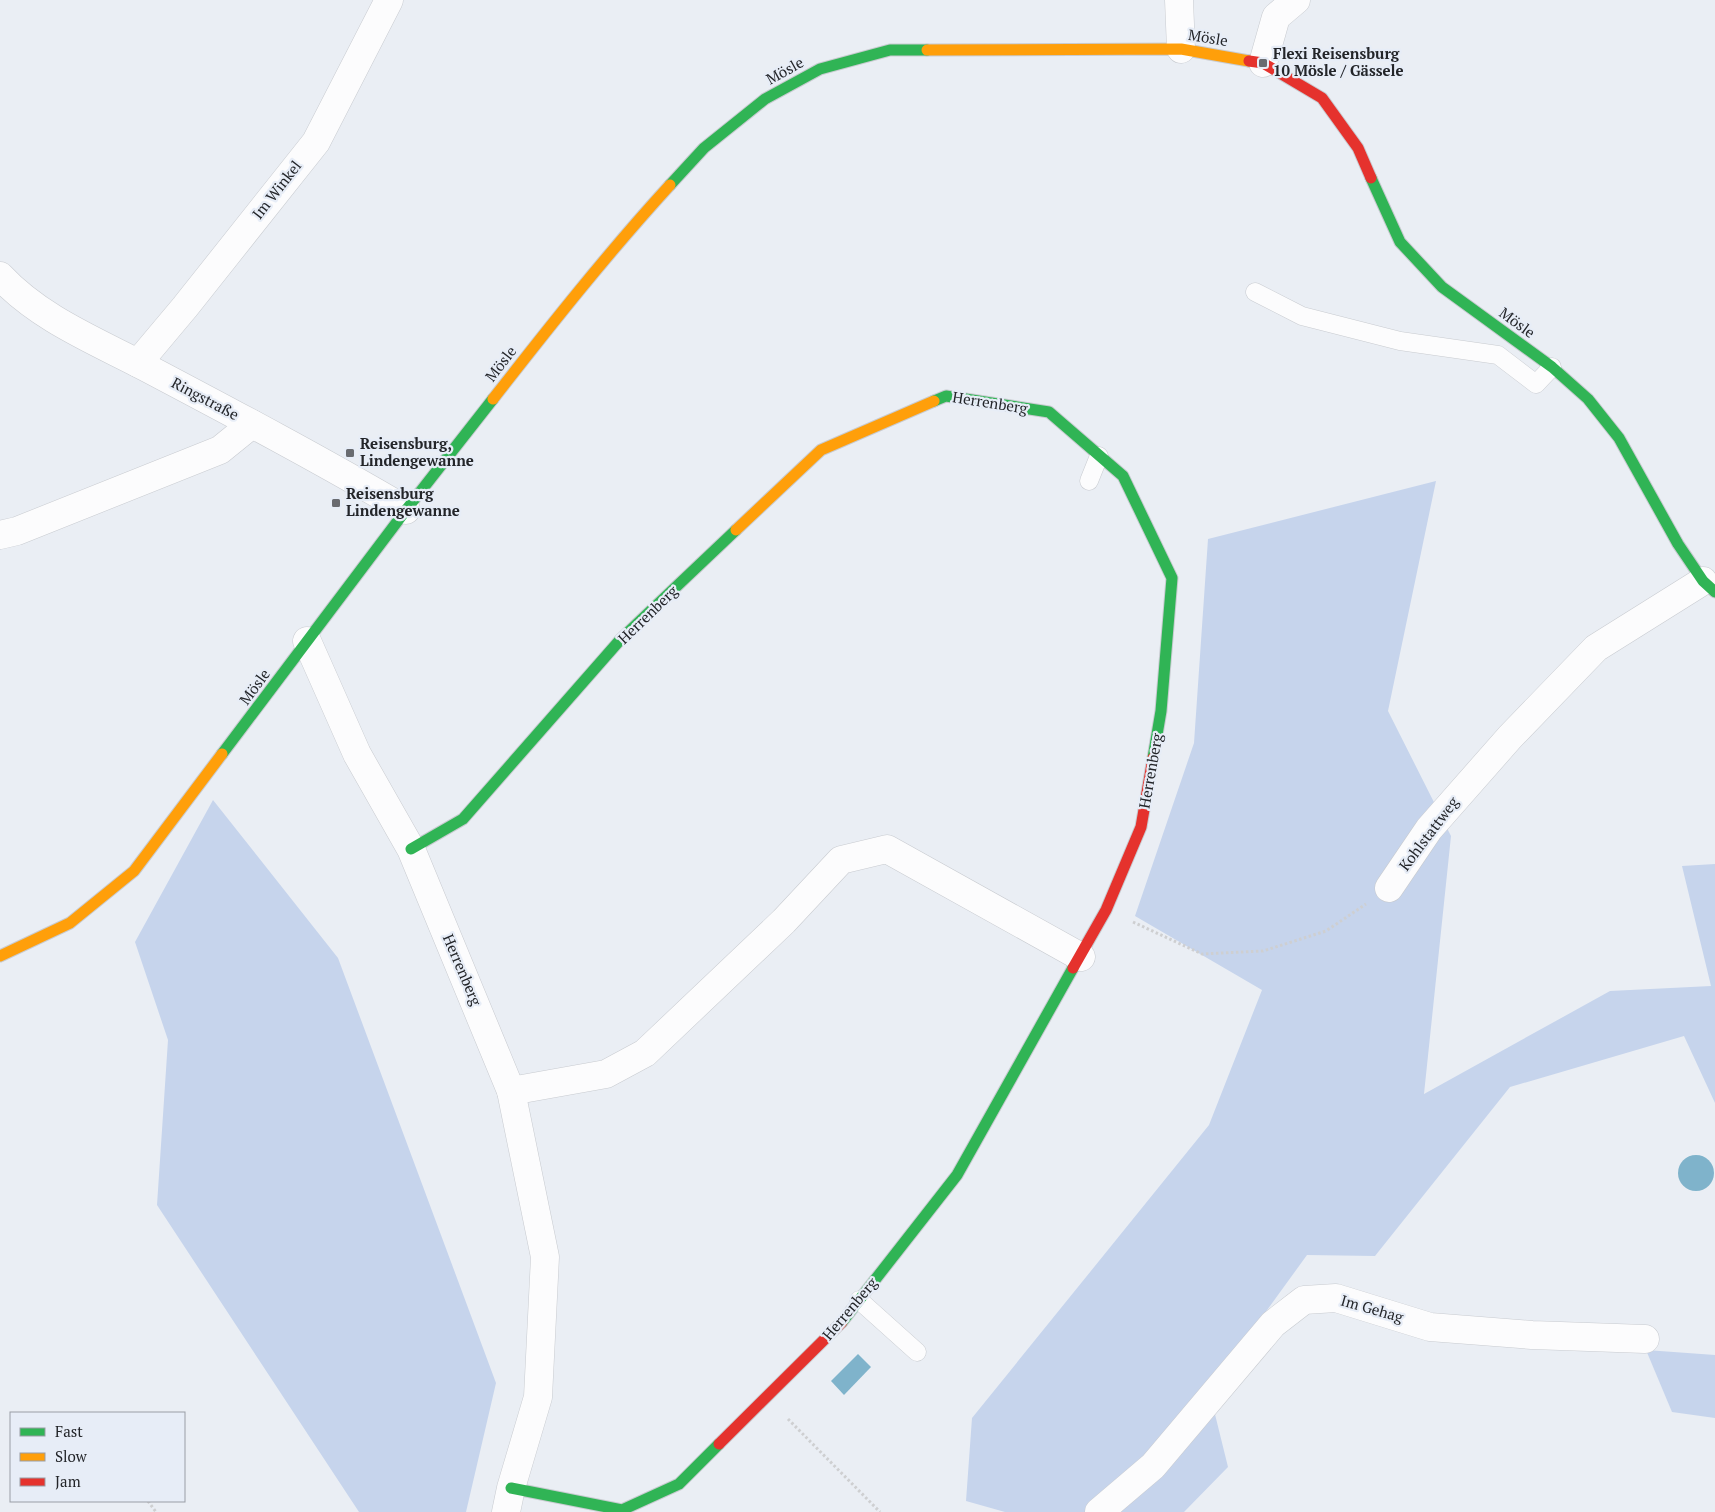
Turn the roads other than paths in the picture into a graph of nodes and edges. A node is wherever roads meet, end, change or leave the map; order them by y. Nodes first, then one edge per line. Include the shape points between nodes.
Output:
1 (389, 0) edge
2 (1179, 0) edge
3 (1296, 0) edge
4 (1181, 49) junction
5 (1263, 62) junction
6 (0, 276) edge
7 (1255, 292) dead end
8 (138, 363) junction
9 (1552, 366) junction
10 (252, 424) junction
11 (1099, 456) junction
12 (1089, 481) dead end
13 (406, 510) junction
14 (0, 535) edge
15 (1709, 587) edge
16 (307, 641) junction
17 (412, 849) junction
18 (1389, 888) road end
19 (0, 956) edge
20 (1081, 957) junction
21 (512, 1091) junction
22 (859, 1300) junction
23 (1644, 1339) dead end
24 (917, 1352) dead end
25 (508, 1500) edge
26 (1099, 1512) edge

1 - 8 street, Im Winkel via 316,142
2 - 4 street
3 - 5 street via 1276,16
4 - 5 street, Mösle
4 - 13 street, Mösle via 890,50 820,69 765,99 704,148 628,231
5 - 9 street, Mösle via 1322,98 1358,148 1400,242 1442,287
6 - 8 street, Ringstraße via 54,319
7 - 9 lane via 1302,316 1400,341 1498,355 1536,384
8 - 10 street, Ringstraße
9 - 15 street, Mösle via 1588,399 1619,438 1678,544
10 - 13 street
10 - 14 street, Ringstraße via 220,450
11 - 12 lane
11 - 17 street, Herrenberg via 1049,412 946,396 821,450 620,640 463,819
11 - 20 street, Herrenberg via 1122,476 1172,578 1161,711 1141,826 1106,910
13 - 16 street, Mösle
15 - 18 street, Kohlstattweg via 1596,648 1510,736 1429,829
16 - 17 street, Herrenberg via 357,754
16 - 19 street, Mösle via 134,871 70,923
17 - 21 street, Herrenberg
20 - 21 street via 887,849 840,860 784,921 645,1054 606,1074
20 - 22 street, Herrenberg via 957,1175
21 - 25 street, Herrenberg via 546,1257 538,1397
22 - 24 lane
22 - 25 street, Herrenberg via 839,1326 679,1484 622,1510
23 - 26 street, Im Gehag via 1430,1327 1336,1298 1304,1300 1274,1324 1153,1466

